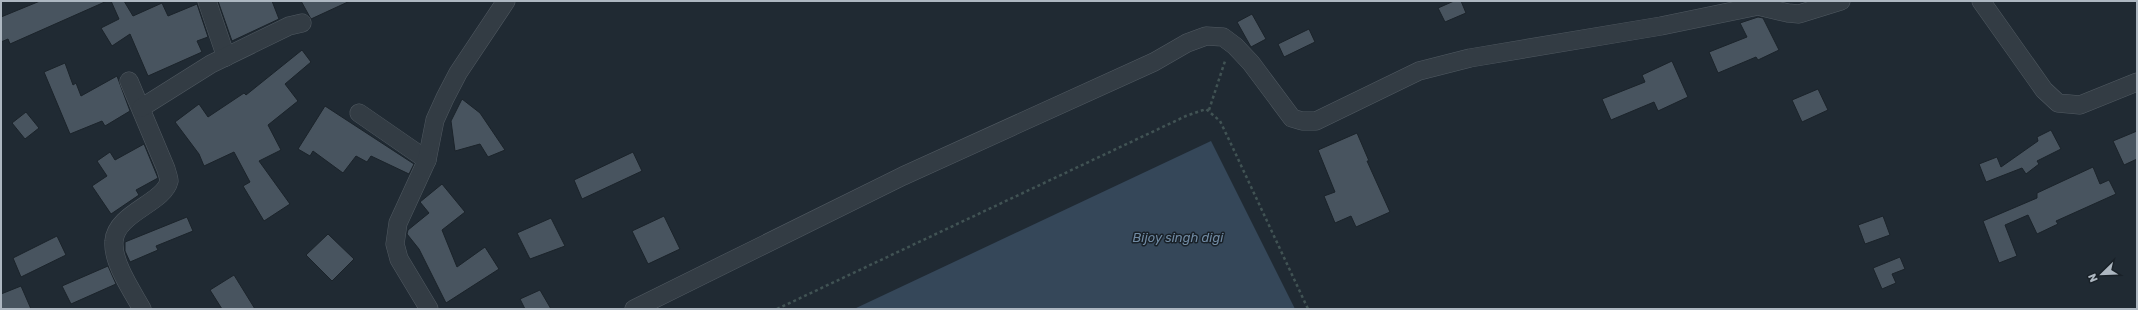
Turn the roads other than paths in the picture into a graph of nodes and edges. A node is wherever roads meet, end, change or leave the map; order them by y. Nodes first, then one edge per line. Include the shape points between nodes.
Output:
1 (207, 1) edge
2 (506, 1) edge
3 (1841, 1) edge
4 (1981, 1) edge
5 (302, 23) dead end
6 (226, 57) junction
7 (129, 81) dead end
8 (2137, 82) edge
9 (141, 108) junction
10 (359, 113) dead end
11 (427, 160) junction
12 (142, 309) edge
13 (429, 309) edge
14 (634, 309) edge

1 - 6 street
2 - 11 street via 458,73 445,98 436,120
3 - 14 street via 1799,14 1758,6 1662,26 1470,58 1419,71 1316,121 1292,118 1232,43 1223,37 1206,36 903,176
4 - 8 street via 2044,90 2058,103 2080,105
5 - 6 street via 289,26
6 - 9 street
7 - 9 street
9 - 12 street via 169,180 164,190 125,220 114,241 123,274
10 - 11 street
11 - 13 street via 398,223 395,244 399,259

